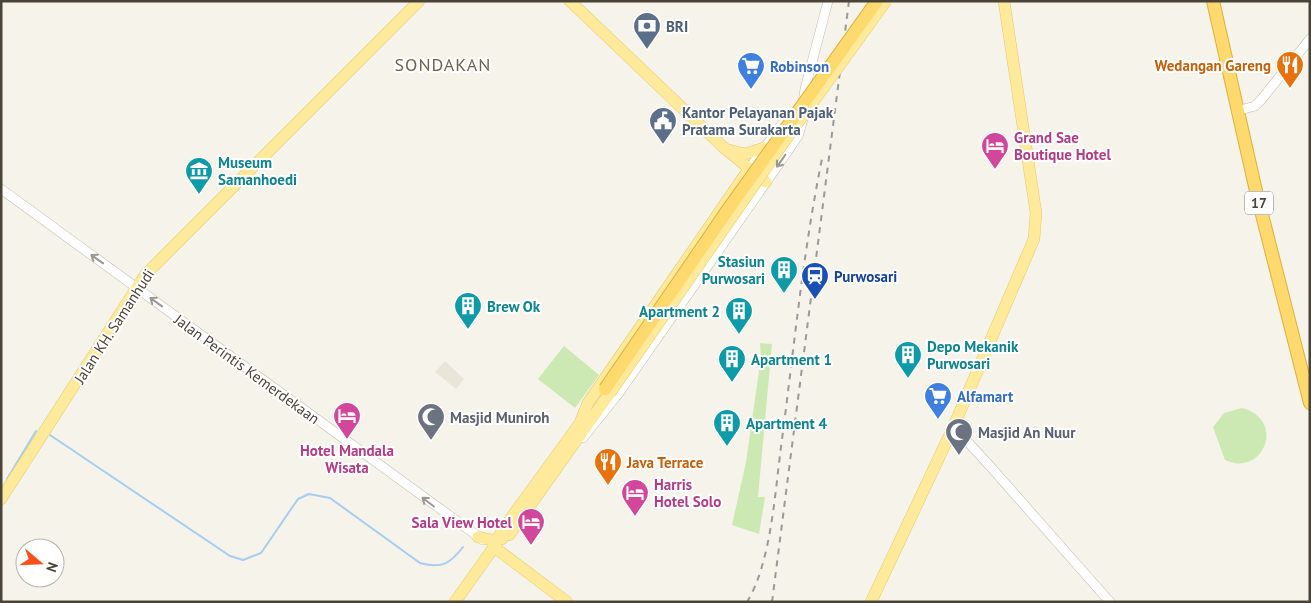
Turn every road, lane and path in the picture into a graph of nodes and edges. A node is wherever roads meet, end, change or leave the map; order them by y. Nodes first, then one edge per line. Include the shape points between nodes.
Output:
1 (419, 1) edge
2 (570, 1) edge
3 (828, 1) edge
4 (877, 1) edge
5 (886, 1) edge
6 (1004, 1) edge
7 (1213, 1) edge
8 (1219, 1) edge
9 (1310, 39) edge
10 (803, 96) junction
11 (1249, 107) junction
12 (792, 111) junction
13 (803, 118) junction
14 (725, 148) junction
15 (764, 148) junction
16 (1250, 151) junction
17 (749, 169) junction
18 (766, 182) junction
19 (1, 189) edge
20 (137, 288) junction
21 (1310, 376) edge
22 (608, 391) junction
23 (1310, 403) edge
24 (582, 420) junction
25 (952, 430) junction
26 (572, 448) junction
27 (1, 499) edge
28 (479, 537) junction
29 (501, 540) junction
30 (513, 561) junction
31 (483, 563) junction
32 (455, 602) edge
33 (567, 602) edge
34 (871, 602) edge
35 (1110, 602) edge

1 - 20 main road, Jalan KH. Samanhudi via 158,260
2 - 14 main road
3 - 10 street
4 - 22 highway, bridge via 727,211
5 - 22 main road, bridge
6 - 25 main road via 1036,231
7 - 11 highway, 17
8 - 11 highway, 17
9 - 11 street
10 - 12 street
10 - 13 street
11 - 16 highway, 17
12 - 13 street via 801,112
12 - 15 street
13 -> 18 street via 798,136
14 - 15 main road via 745,154
14 - 17 main road
15 - 17 street
16 - 21 highway, 17
16 - 23 highway, 17
17 - 18 main road
17 - 24 main road via 592,397
18 - 26 street via 619,393 591,430
20 -> 19 street, Jalan Perintis Kemerdekaan
20 - 27 main road, Jalan KH. Samanhudi
28 -> 20 street, Jalan Perintis Kemerdekaan
22 - 24 main road
22 - 26 main road
24 - 29 main road
25 - 34 main road
25 - 35 street via 989,464
26 - 29 main road
28 - 29 main road
28 - 31 main road via 484,551
29 - 30 main road
29 - 30 main road
29 - 31 main road
30 - 31 main road via 495,558
30 - 33 main road
31 - 32 main road

